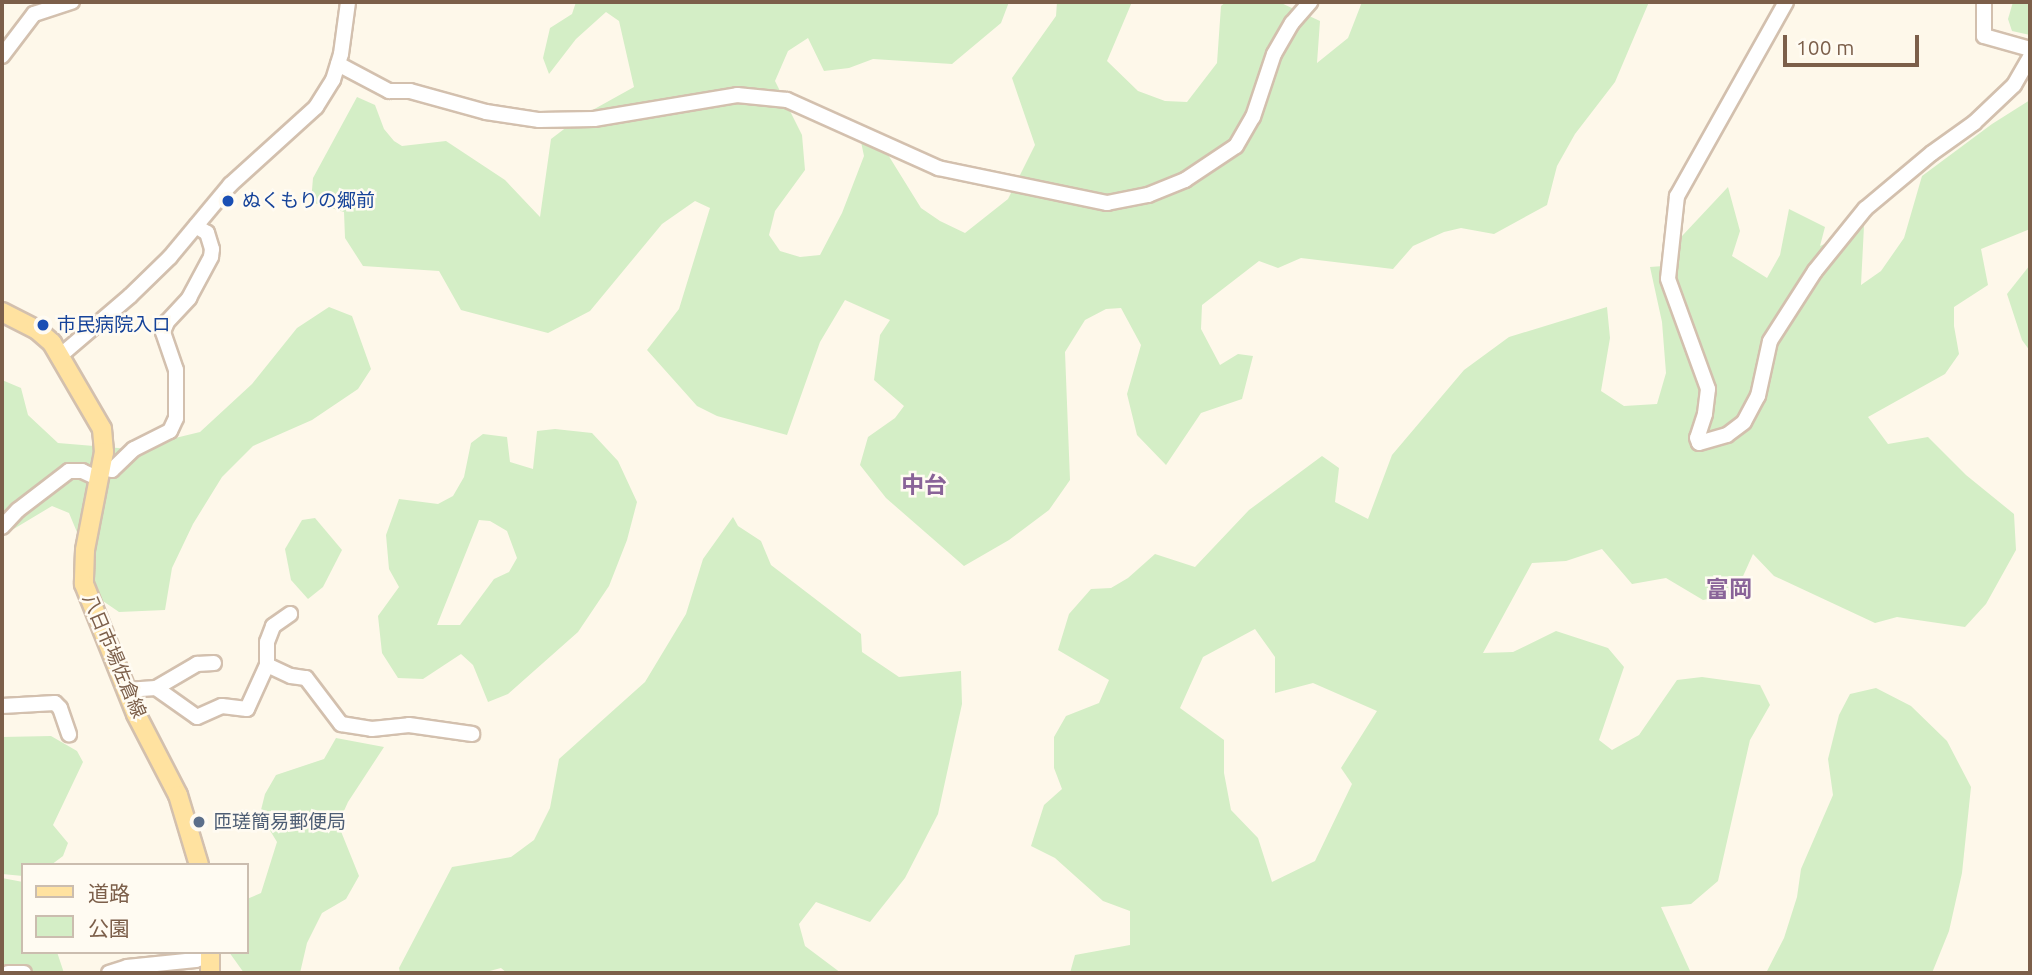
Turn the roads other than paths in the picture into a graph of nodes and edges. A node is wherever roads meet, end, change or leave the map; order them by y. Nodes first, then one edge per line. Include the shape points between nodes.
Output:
1 (72, 2) edge
2 (348, 2) edge
3 (1310, 2) edge
4 (1786, 2) edge
5 (1984, 2) edge
6 (2030, 49) edge
7 (2, 56) edge
8 (2030, 57) edge
9 (338, 64) junction
10 (196, 226) junction
11 (2, 312) edge
12 (61, 355) junction
13 (100, 474) junction
14 (2, 527) edge
15 (290, 614) dead end
16 (214, 663) dead end
17 (267, 665) junction
18 (156, 688) junction
19 (126, 691) junction
20 (2, 706) edge
21 (69, 734) dead end
22 (472, 734) dead end
23 (198, 863) edge
24 (210, 960) edge
25 (8, 973) edge
26 (24, 973) edge
27 (109, 973) edge

1 - 7 street via 34,14
2 - 9 street
3 - 9 street via 1274,54 1253,117 1236,146 1185,180 1107,204 937,168 787,100 737,95 594,119 539,120 486,113 410,91 390,91
4 - 8 street via 1677,196 1668,279 1708,390 1699,443 1727,435 1744,422 1758,396 1770,341 1815,271 1865,209 1974,123 2014,85
5 - 6 street via 1984,36
9 - 10 street via 316,107 230,185
10 - 12 street via 130,296
10 - 13 street via 207,233 211,257 189,298 163,332 176,370 176,418 170,431
11 - 12 main road, 八日市場佐倉線 via 36,329
12 - 13 main road, 八日市場佐倉線 via 102,429
13 - 14 street via 69,471
13 - 19 main road, 八日市場佐倉線 via 85,550 84,584
15 - 17 street via 273,626
16 - 18 street via 197,664
17 - 18 street via 247,709 222,706 197,717
17 - 22 street via 306,678 341,724 372,729 409,725
18 - 19 street
19 - 23 main road, 八日市場佐倉線 via 178,795
20 - 21 street via 55,703
24 - 27 street via 127,967
25 - 26 street

